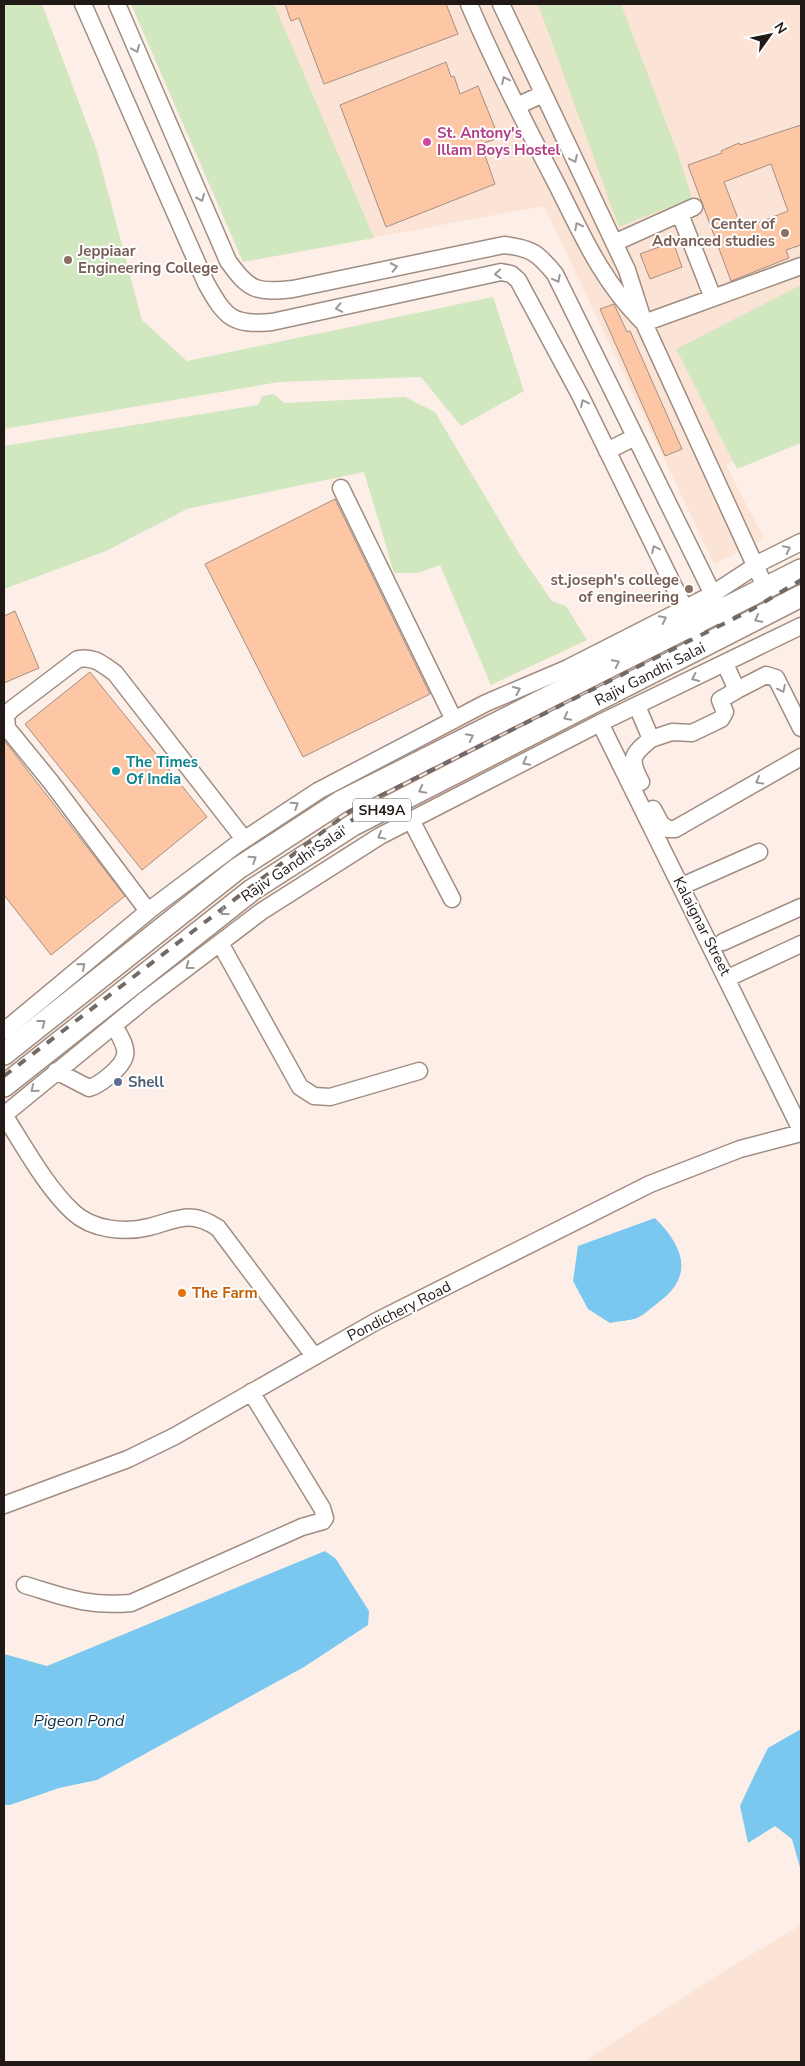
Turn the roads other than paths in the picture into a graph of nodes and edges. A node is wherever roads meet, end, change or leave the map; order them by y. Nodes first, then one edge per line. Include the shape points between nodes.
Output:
1 (82, 4) edge
2 (117, 4) edge
3 (469, 4) edge
4 (501, 4) edge
5 (543, 94) junction
6 (517, 106) junction
7 (614, 243) junction
8 (801, 266) edge
9 (713, 298) junction
10 (644, 323) junction
11 (635, 437) junction
12 (607, 451) junction
13 (341, 488) dead end
14 (801, 542) edge
15 (755, 566) junction
16 (801, 570) edge
17 (766, 589) junction
18 (801, 596) edge
19 (716, 603) junction
20 (688, 617) junction
21 (801, 626) edge
22 (732, 633) junction
23 (704, 648) junction
24 (636, 653) junction
25 (725, 664) junction
26 (647, 676) junction
27 (738, 690) junction
28 (637, 706) junction
29 (454, 720) junction
30 (600, 723) junction
31 (801, 728) edge
32 (650, 739) junction
33 (801, 757) edge
34 (411, 820) junction
35 (244, 840) junction
36 (759, 852) dead end
37 (682, 886) junction
38 (452, 899) dead end
39 (801, 907) edge
40 (148, 911) junction
41 (723, 942) dead end
42 (220, 943) junction
43 (801, 944) edge
44 (728, 978) junction
45 (114, 1025) junction
46 (4, 1030) edge
47 (4, 1054) edge
48 (56, 1071) junction
49 (419, 1071) dead end
50 (4, 1086) edge
51 (4, 1115) edge
52 (801, 1132) edge
53 (314, 1356) junction
54 (252, 1392) junction
55 (4, 1505) edge
56 (25, 1585) dead end

12 -> 1 street via 518,280 511,274 501,272 478,276 272,322 239,322 228,316 206,283
2 -> 11 street via 228,261 250,287 266,292 293,289 479,249 504,245 524,247 541,256 555,274
6 -> 3 street
4 - 5 street
5 - 6 street
5 -> 7 street
10 -> 6 street via 609,284
7 - 9 street via 687,210
7 - 10 street via 634,289
8 - 9 street
9 - 10 street
10 - 15 street
11 - 12 street
11 - 19 street
20 -> 12 street
13 - 29 street
15 -> 14 street
15 - 17 street
15 - 19 street
16 - 17 main road, Rajiv Gandhi Salai / SH49A
17 - 19 main road, Rajiv Gandhi Salai / SH49A
18 -> 22 main road, Rajiv Gandhi Salai / SH49A
19 - 20 main road, Rajiv Gandhi Salai / SH49A
19 - 22 street
20 - 23 street
20 - 24 main road, Rajiv Gandhi Salai / SH49A
29 -> 20 street via 486,703
21 - 25 street
22 - 23 main road, Rajiv Gandhi Salai / SH49A
23 - 26 main road, Rajiv Gandhi Salai / SH49A
24 - 26 main road
47 -> 24 main road, Rajiv Gandhi Salai / SH49A via 237,869 340,802
25 - 27 street
25 -> 28 street
26 -> 50 main road, Rajiv Gandhi Salai / SH49A via 353,824 252,890
27 -> 31 street via 772,675
27 - 32 street via 720,700 725,712 721,719 692,733 672,732
28 - 30 street
28 - 32 street
35 -> 29 street via 318,791
30 -> 34 street
30 - 37 street, Kalaignar Street
33 -> 32 street via 675,829 668,829 661,824 633,766 637,750
34 - 38 street
34 -> 42 street via 270,906
35 - 40 street
35 - 40 street via 115,673 88,657 78,659 12,709 6,715 7,728
36 - 37 street
37 - 44 street, Kalaignar Street
39 - 41 street
46 -> 40 street
42 -> 45 street
42 - 49 street via 300,1088 314,1096 330,1097
43 - 44 street
44 - 52 street, Kalaignar Street
45 - 48 street
45 - 48 street via 125,1046 123,1065 89,1088
48 -> 51 street
51 - 53 street via 74,1213 120,1232 184,1217 203,1218 218,1228
52 - 53 street, Pondichery Road via 740,1149 650,1184
53 - 54 street, Pondichery Road
54 - 55 street, Pondichery Road via 128,1459
54 - 56 street via 322,1508 323,1521 302,1526 131,1603 105,1606 83,1603

